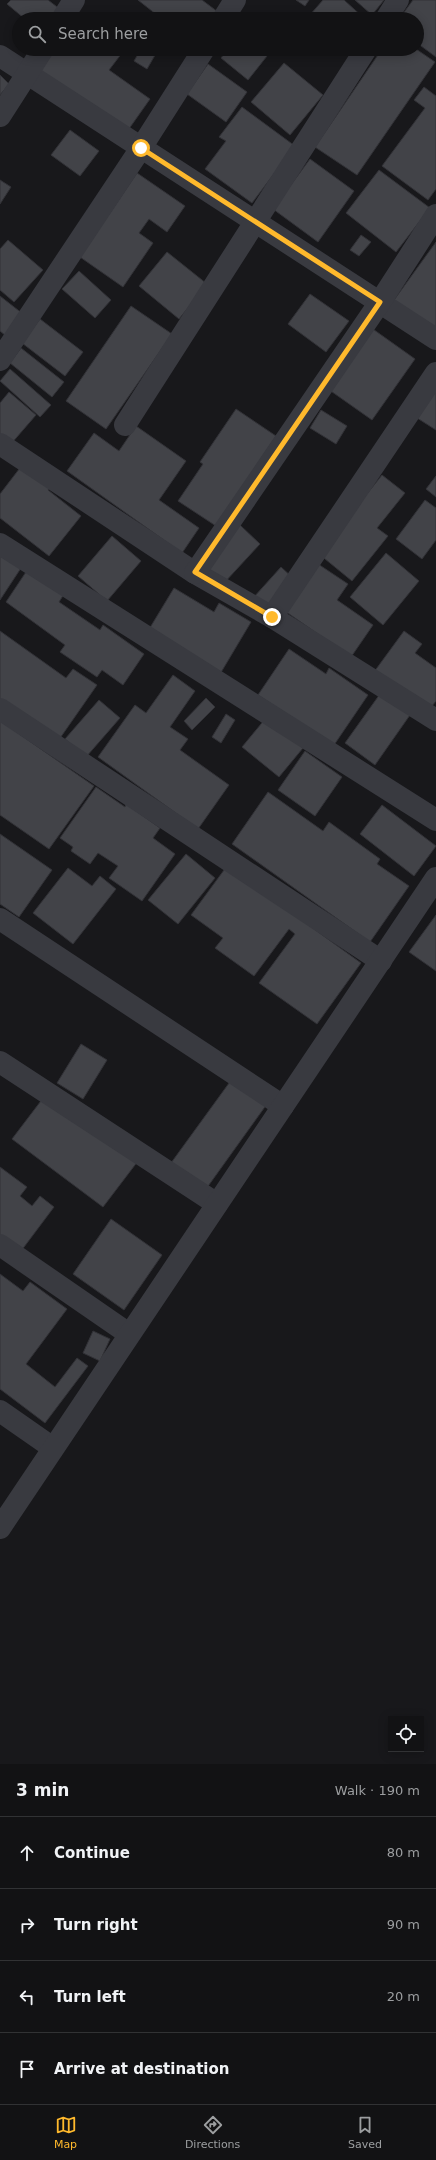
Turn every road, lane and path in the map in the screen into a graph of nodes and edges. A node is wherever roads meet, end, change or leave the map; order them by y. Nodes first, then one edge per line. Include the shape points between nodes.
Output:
1 (74, 0) edge
2 (235, 0) edge
3 (398, 0) edge
4 (66, 12) edge
5 (227, 12) edge
6 (390, 12) edge
7 (0, 56) edge
8 (39, 56) edge
9 (200, 56) edge
10 (361, 56) edge
11 (28, 74) junction
12 (0, 116) edge
13 (141, 148) junction
14 (436, 215) edge
15 (255, 221) junction
16 (380, 302) junction
17 (436, 339) edge
18 (0, 360) edge
19 (436, 373) edge
20 (125, 425) dead end
21 (0, 444) edge
22 (0, 544) edge
23 (195, 572) junction
24 (272, 617) junction
25 (0, 710) edge
26 (436, 720) edge
27 (436, 820) edge
28 (436, 878) edge
29 (430, 900) edge
30 (0, 919) edge
31 (380, 961) junction
32 (0, 1062) edge
33 (283, 1106) junction
34 (217, 1204) junction
35 (0, 1245) edge
36 (129, 1334) junction
37 (0, 1411) edge
38 (53, 1448) junction
39 (0, 1528) edge

1 - 4 street
2 - 5 street
3 - 6 street
7 - 11 street
8 - 11 street
9 - 13 street
10 - 15 street
11 - 12 street
11 - 13 street
13 - 15 street
13 - 18 street
14 - 16 street
15 - 16 street
15 - 20 street
16 - 17 street
16 - 23 street
19 - 24 street
21 - 23 street
22 - 27 street
23 - 24 street
24 - 26 street
25 - 31 street
28 - 29 street
29 - 31 street
30 - 33 street
31 - 33 street
32 - 34 street
33 - 34 street
34 - 36 street
35 - 36 street
36 - 38 street
37 - 38 street
38 - 39 street

